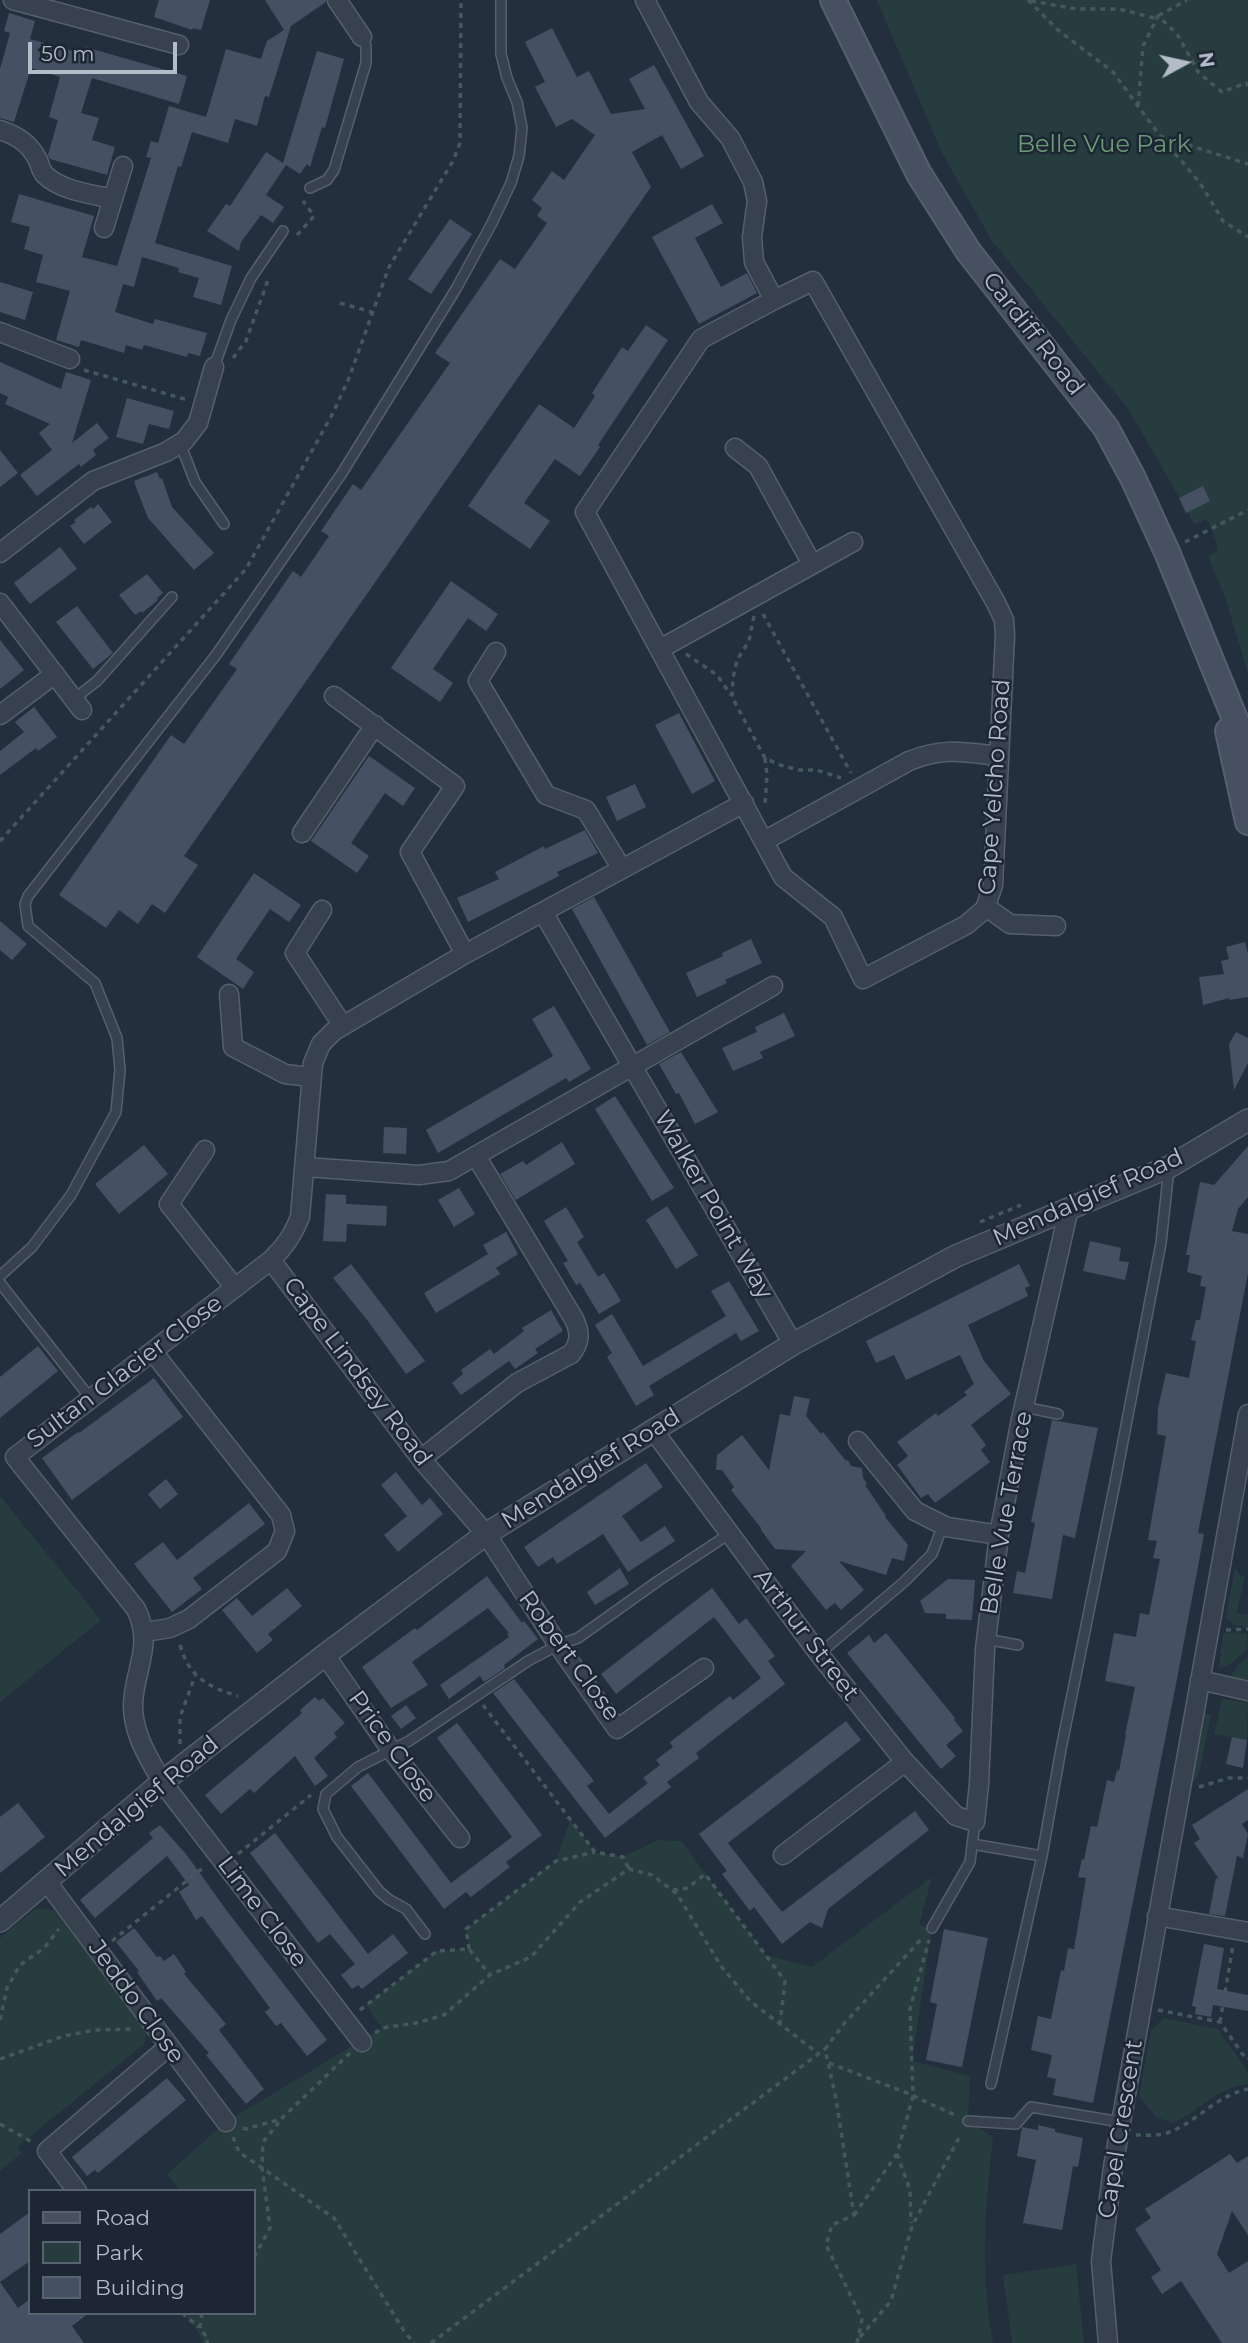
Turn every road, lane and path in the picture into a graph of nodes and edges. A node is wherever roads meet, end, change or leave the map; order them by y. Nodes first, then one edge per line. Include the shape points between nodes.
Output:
1 (13, 0) edge
2 (337, 0) edge
3 (461, 0) edge
4 (501, 0) edge
5 (645, 0) edge
6 (833, 0) edge
7 (1028, 0) edge
8 (1187, 0) edge
9 (1158, 16) junction
10 (362, 37) joint
11 (179, 45) dead end
12 (1248, 86) edge
13 (1138, 106) junction
14 (0, 130) edge
15 (1160, 136) junction
16 (1248, 164) edge
17 (123, 166) dead end
18 (310, 188) joint
19 (113, 199) junction
20 (104, 228) dead end
21 (283, 231) dead end
22 (1248, 237) edge
23 (290, 242) dead end
24 (273, 271) dead end
25 (774, 300) junction
26 (340, 303) dead end
27 (373, 312) junction
28 (0, 332) edge
29 (70, 359) joint
30 (214, 367) junction
31 (203, 404) junction
32 (180, 443) junction
33 (735, 448) dead end
34 (1248, 510) edge
35 (224, 524) dead end
36 (853, 542) dead end
37 (1167, 552) junction
38 (0, 554) edge
39 (811, 564) junction
40 (172, 597) dead end
41 (753, 597) junction
42 (0, 603) edge
43 (660, 649) junction
44 (496, 652) dead end
45 (55, 674) junction
46 (1216, 676) junction
47 (334, 696) dead end
48 (732, 696) junction
49 (78, 705) joint
50 (0, 715) edge
51 (374, 725) junction
52 (1248, 751) edge
53 (999, 756) junction
54 (765, 758) junction
55 (859, 789) junction
56 (744, 803) junction
57 (1248, 822) edge
58 (302, 833) dead end
59 (0, 841) edge
60 (764, 841) junction
61 (622, 869) junction
62 (986, 907) junction
63 (322, 909) dead end
64 (543, 912) junction
65 (1056, 926) dead end
66 (466, 954) junction
67 (773, 986) dead end
68 (229, 994) dead end
69 (343, 1026) junction
70 (633, 1067) junction
71 (310, 1077) junction
72 (1248, 1120) edge
73 (205, 1150) dead end
74 (476, 1156) junction
75 (305, 1167) junction
76 (1169, 1167) junction
77 (1069, 1208) junction
78 (271, 1260) junction
79 (0, 1276) edge
80 (0, 1283) edge
81 (235, 1288) junction
82 (793, 1344) junction
83 (153, 1352) junction
84 (90, 1399) junction
85 (1024, 1408) junction
86 (1248, 1413) edge
87 (1058, 1414) dead end
88 (653, 1430) junction
89 (858, 1441) dead end
90 (421, 1459) junction
91 (943, 1525) junction
92 (486, 1534) junction
93 (729, 1534) junction
94 (999, 1535) junction
95 (174, 1626) junction
96 (145, 1632) junction
97 (986, 1639) junction
98 (558, 1645) junction
99 (1018, 1645) dead end
100 (819, 1654) junction
101 (325, 1655) junction
102 (704, 1668) dead end
103 (195, 1676) junction
104 (1200, 1680) junction
105 (1248, 1691) edge
106 (476, 1695) junction
107 (247, 1699) dead end
108 (391, 1750) junction
109 (180, 1753) dead end
110 (905, 1762) junction
111 (1248, 1778) edge
112 (162, 1782) junction
113 (1179, 1793) junction
114 (323, 1810) junction
115 (975, 1822) junction
116 (460, 1838) dead end
117 (972, 1844) junction
118 (595, 1852) junction
119 (783, 1855) dead end
120 (1042, 1856) junction
121 (222, 1859) junction
122 (629, 1869) junction
123 (47, 1882) junction
124 (672, 1890) junction
125 (71, 1914) junction
126 (1157, 1916) junction
127 (0, 1921) edge
128 (932, 1928) junction
129 (1242, 1931) edge
130 (425, 1934) dead end
131 (469, 1949) junction
132 (99, 1951) junction
133 (490, 1975) junction
134 (1141, 2006) junction
135 (0, 2020) edge
136 (346, 2022) junction
137 (1220, 2022) junction
138 (780, 2024) junction
139 (154, 2027) junction
140 (362, 2042) junction
141 (169, 2047) junction
142 (825, 2049) junction
143 (819, 2054) junction
144 (0, 2059) edge
145 (1248, 2059) edge
146 (828, 2063) junction
147 (991, 2084) dead end
148 (1248, 2090) edge
149 (913, 2096) junction
150 (281, 2119) junction
151 (968, 2121) junction
152 (226, 2122) junction
153 (0, 2124) edge
154 (1119, 2129) junction
155 (47, 2151) junction
156 (897, 2154) junction
157 (262, 2167) junction
158 (76, 2189) edge
159 (854, 2215) junction
160 (912, 2226) junction
161 (256, 2253) edge
162 (184, 2315) edge
163 (202, 2315) edge
164 (200, 2328) junction
165 (858, 2341) edge
166 (207, 2343) edge
167 (414, 2343) edge
168 (431, 2343) edge
169 (1108, 2343) edge

1 - 11 street
2 - 10 street
3 - 27 path via 460,143 389,267
4 - 79 lane via 501,54 522,128 511,183 492,223 342,474 216,655 24,904 28,926 95,983 117,1038 120,1070 116,1112 71,1195 32,1247
5 - 25 street via 699,102 730,138 752,182 757,201 754,262
6 - 37 main road, Cardiff Road via 919,174 968,251 1106,428
7 - 9 path
7 - 13 path via 1058,30 1113,72
8 - 9 path
9 - 12 path via 1177,34 1199,73 1222,92
9 - 13 path via 1143,47
10 - 18 lane via 366,63 334,170 327,180
13 - 15 path
14 - 19 street via 23,140 55,182
15 - 16 path
15 - 22 path via 1200,183 1223,221
17 - 19 street
18 - 23 path via 302,199 314,216
19 - 20 street
21 - 30 lane via 251,278
24 - 30 path via 242,348 225,367
25 - 43 street, Cape Yelcho Road via 701,339 585,512
25 - 53 street, Cape Yelcho Road via 813,281 996,603 1005,635
26 - 27 path
27 - 59 path via 333,413 246,569
28 - 29 street
29 - 31 path via 68,366
30 - 31 street
31 - 32 street via 198,423
32 - 35 lane via 195,482
32 - 38 street via 93,481
33 - 39 street via 758,466
34 - 37 path
36 - 39 street
37 - 46 main road, Cardiff Road
39 - 41 street
40 - 49 lane
41 - 43 street
41 - 48 path via 752,628 737,660
41 - 55 path
42 - 45 street
43 - 48 path via 682,652 701,663
43 - 56 street, Cape Yelcho Road
44 - 61 street via 478,681 546,795 586,810
45 - 49 street
45 - 50 street
46 - 52 main road, Cardiff Road
46 - 57 main road, Cardiff Road
47 - 51 street
48 - 54 path
51 - 58 street
51 - 66 street via 455,786 410,852
53 - 55 street via 948,750 928,753
53 - 62 street, Cape Yelcho Road via 993,885
54 - 55 path via 799,770 835,774
54 - 60 path
55 - 60 street
56 - 60 street, Cape Yelcho Road
56 - 61 street, Cape Lindsey Road
60 - 62 street, Cape Yelcho Road via 783,877 833,917 863,979 966,925
61 - 64 street, Cape Lindsey Road
62 - 65 street via 1010,924
63 - 69 street via 295,953
64 - 66 street, Cape Lindsey Road
64 - 70 street, Walker Point Way
66 - 69 street, Cape Lindsey Road
67 - 70 street
68 - 71 street via 233,1047 285,1074
69 - 71 street, Cape Lindsey Road via 321,1044
70 - 74 street
70 - 82 street, Walker Point Way
71 - 75 street, Cape Lindsey Road
72 - 76 street, Mendalgief Road
73 - 81 street, Sultan Glacier Close via 170,1204
74 - 75 street via 433,1174
74 - 90 street via 574,1319 579,1338 571,1354 517,1383
75 - 78 street, Cape Lindsey Road via 300,1217 283,1249
76 - 77 street, Mendalgief Road
76 - 120 lane via 1159,1256
77 - 82 street, Mendalgief Road via 956,1256
77 - 85 street, Belle Vue Terrace
78 - 81 street, Sultan Glacier Close
78 - 90 street, Cape Lindsey Road
80 - 84 lane
81 - 83 street, Sultan Glacier Close
82 - 88 street, Mendalgief Road
83 - 84 street, Sultan Glacier Close
83 - 95 street via 281,1515 285,1531 277,1551
84 - 96 street, Sultan Glacier Close via 15,1457 136,1609
85 - 87 lane
85 - 94 street, Belle Vue Terrace
86 - 104 street, Capel Crescent
88 - 92 street, Mendalgief Road
88 - 93 street, Arthur Street
89 - 91 street via 915,1511
90 - 92 street, Cape Lindsey Road
91 - 94 street
91 - 100 lane via 932,1554
92 - 98 street, Robert Close
92 - 101 street, Mendalgief Road
93 - 98 lane via 578,1638
93 - 100 street, Arthur Street
94 - 97 street, Belle Vue Terrace
95 - 96 street
95 - 103 path via 184,1659
96 - 112 street via 134,1714 142,1746
97 - 99 lane
97 - 115 street, Belle Vue Terrace
98 - 102 street, Robert Close via 617,1729
98 - 106 lane
100 - 110 street, Arthur Street
101 - 108 street, Price Close
101 - 112 street, Mendalgief Road
103 - 107 path
103 - 109 path via 180,1717
104 - 105 street
104 - 113 street, Capel Crescent
106 - 108 lane
106 - 118 path
108 - 114 lane via 336,1784 326,1794
108 - 116 street, Price Close
110 - 115 street, Arthur Street via 956,1816
110 - 119 street
111 - 113 path via 1228,1778
112 - 121 street, Lime Close
112 - 123 street, Mendalgief Road
113 - 126 street, Capel Crescent
114 - 121 path via 312,1795
114 - 130 lane via 365,1874 388,1899 406,1909
115 - 117 lane
117 - 120 lane
117 - 128 lane via 970,1862
118 - 122 path via 623,1857
118 - 131 path via 556,1861 466,1929
120 - 147 lane
121 - 132 path
121 - 136 street, Lime Close
122 - 124 path via 652,1875
122 - 133 path via 580,1902 531,1957
123 - 125 street, Jeddo Close
123 - 127 street, Mendalgief Road
124 - 138 path via 721,1966 750,2001
124 - 138 path via 688,1888 705,1874 785,1981
125 - 132 street, Jeddo Close
125 - 135 path via 44,1948 20,1965 7,1988
126 - 129 street
126 - 134 street, Capel Crescent
128 - 142 path
128 - 149 path via 910,2009
129 - 137 path
131 - 133 path
131 - 136 path via 437,1951
132 - 139 street, Jeddo Close
133 - 140 path via 444,2015 383,2028
134 - 137 path
134 - 154 street, Capel Crescent
136 - 140 street, Lime Close
137 - 145 path
138 - 143 path
139 - 141 street, Jeddo Close
139 - 144 path via 64,2036
140 - 150 path
141 - 152 street, Jeddo Close
141 - 155 street
142 - 143 path
142 - 146 path
143 - 168 path
146 - 149 path
146 - 159 path
148 - 154 path via 1219,2099 1163,2135
149 - 151 path
149 - 156 path
150 - 152 path via 246,2129
150 - 157 path via 263,2142
151 - 154 lane via 1016,2124 1031,2108
151 - 160 path
152 - 157 path via 239,2152
153 - 155 path
154 - 169 street, Capel Crescent via 1101,2260
155 - 158 street
156 - 159 path
156 - 160 path via 910,2190
157 - 161 path via 270,2228
157 - 167 path via 334,2218
159 - 165 path via 832,2225 826,2245 862,2319
160 - 165 path via 891,2301
162 - 164 path
163 - 164 path
164 - 166 path

